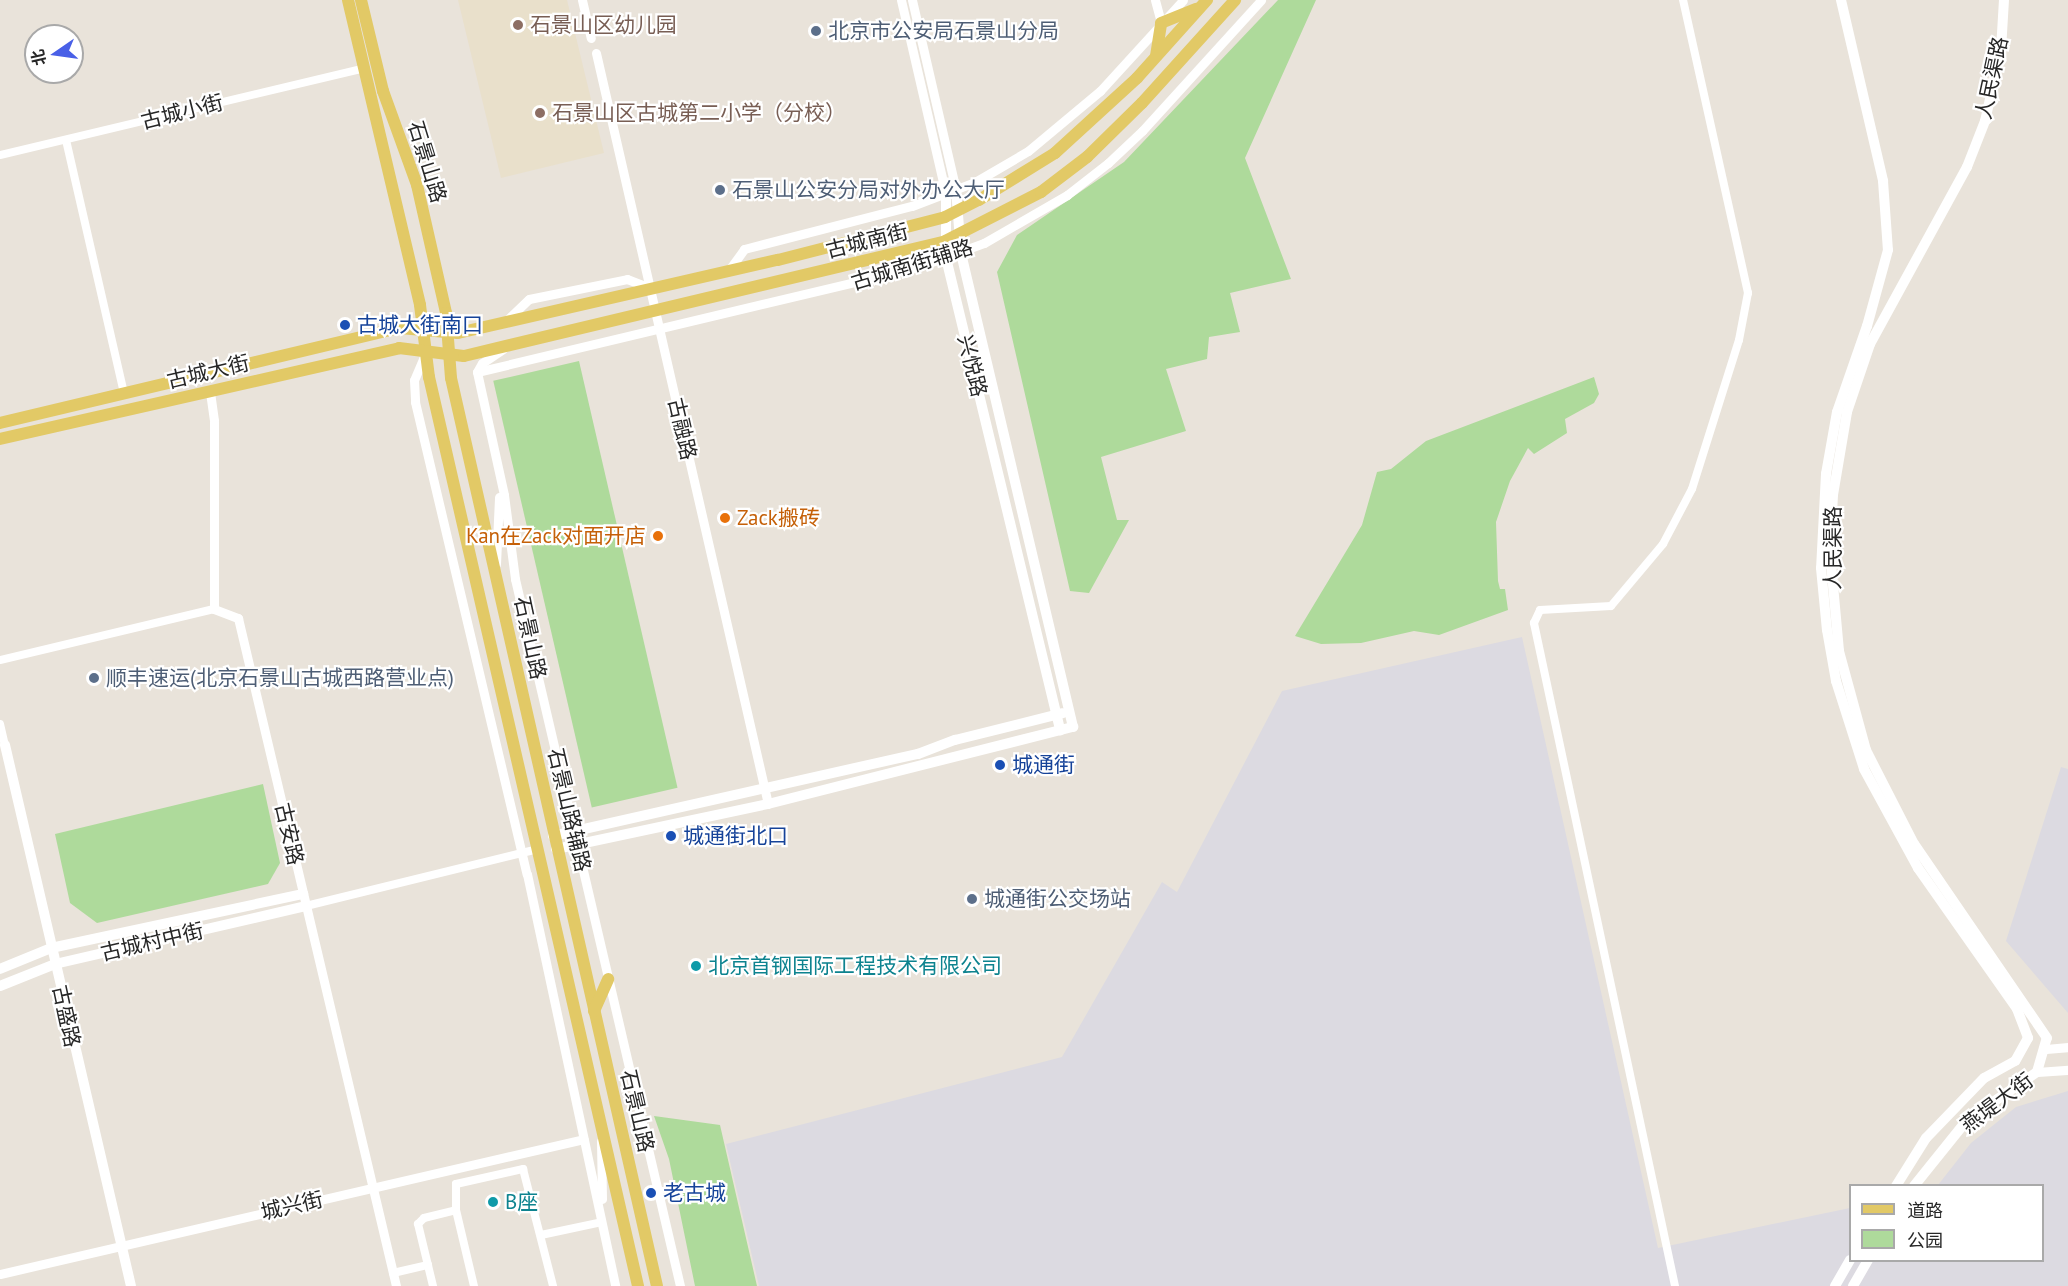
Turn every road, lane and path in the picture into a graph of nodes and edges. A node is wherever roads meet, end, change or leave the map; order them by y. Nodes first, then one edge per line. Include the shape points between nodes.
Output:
1 (348, 0) edge
2 (361, 0) edge
3 (582, 0) edge
4 (901, 0) edge
5 (912, 0) edge
6 (1155, 0) edge
7 (1183, 0) edge
8 (1234, 0) edge
9 (1261, 0) edge
10 (1683, 0) edge
11 (1841, 0) edge
12 (2004, 0) edge
13 (1203, 4) edge
14 (1161, 23) junction
15 (591, 38) dead end
16 (596, 53) dead end
17 (1156, 56) junction
18 (364, 68) junction
19 (66, 140) junction
20 (0, 155) edge
21 (951, 192) junction
22 (957, 212) junction
23 (945, 217) junction
24 (959, 235) junction
25 (945, 241) junction
26 (961, 253) junction
27 (946, 258) junction
28 (729, 270) junction
29 (648, 287) junction
30 (655, 312) junction
31 (422, 329) junction
32 (659, 329) junction
33 (447, 332) junction
34 (507, 346) junction
35 (426, 352) junction
36 (449, 354) junction
37 (477, 372) junction
38 (210, 392) junction
39 (124, 393) junction
40 (0, 423) edge
41 (0, 439) edge
42 (498, 470) junction
43 (495, 570) junction
44 (214, 609) junction
45 (0, 660) edge
46 (1070, 711) junction
47 (1056, 714) junction
48 (0, 724) edge
49 (1060, 730) junction
50 (4, 745) joint
51 (764, 787) junction
52 (768, 804) junction
53 (573, 832) junction
54 (555, 842) junction
55 (576, 844) junction
56 (538, 849) junction
57 (520, 854) junction
58 (303, 894) junction
59 (306, 906) junction
60 (51, 948) junction
61 (55, 964) junction
62 (0, 969) edge
63 (608, 979) junction
64 (0, 986) edge
65 (594, 1011) junction
66 (2068, 1047) edge
67 (2046, 1049) junction
68 (2023, 1052) joint
69 (2068, 1070) edge
70 (2037, 1072) junction
71 (601, 1118) junction
72 (584, 1139) junction
73 (1897, 1184) edge
74 (1915, 1184) edge
75 (371, 1187) junction
76 (456, 1210) junction
77 (602, 1222) junction
78 (541, 1235) junction
79 (121, 1245) junction
80 (1850, 1262) edge
81 (1867, 1262) edge
82 (428, 1265) junction
83 (393, 1273) junction
84 (0, 1274) edge
85 (131, 1286) edge
86 (396, 1286) edge
87 (433, 1286) edge
88 (474, 1286) edge
89 (553, 1286) edge
90 (615, 1286) edge
91 (638, 1286) edge
92 (657, 1286) edge
93 (680, 1286) edge
94 (1675, 1286) edge
95 (1835, 1286) edge
96 (1853, 1286) edge

1 - 18 main road, 石景山路
2 - 33 main road, 石景山路 via 381,82 417,185
3 - 15 street
4 - 21 street, 兴悦路
5 - 21 street, 兴悦路
6 - 14 street
7 - 14 street
8 - 24 main road, 古城南街 via 1142,103 1087,156 1041,192
9 - 26 street, 古城南街辅路 via 1108,163 1067,195
10 - 94 street via 1748,293 1739,340 1692,489 1663,544 1611,606 1540,610 1534,623
11 - 68 main road, 人民渠路 via 1883,181 1888,250 1868,327 1838,412 1826,474 1821,568 1828,638 1836,681 1864,769 1918,868 2017,1009 2028,1038
12 - 67 main road, 人民渠路 via 2001,50 1981,130 1961,177 1887,307 1857,381 1840,446 1830,552 1839,651 1866,750 1914,844 2042,1028
13 - 14 main road
13 - 17 main road, 古城南街
14 - 17 main road
14 - 21 street via 1100,91 1061,125 1028,151
16 - 29 street, 古融路
17 - 22 main road, 古城南街 via 1098,116 1055,153
18 - 19 street, 古城小街
18 - 31 main road, 石景山路
19 - 20 street, 古城小街
19 - 39 street
21 - 22 main road, 兴悦路
21 - 23 main road, 兴悦路
21 - 28 street via 863,222 744,249
22 - 23 main road, 古城南街
22 - 24 main road, 兴悦路
23 - 25 main road, 兴悦路
23 - 28 main road, 古城南街
24 - 25 main road, 古城南街
24 - 26 main road, 兴悦路
25 - 27 main road, 兴悦路
25 - 30 main road, 古城南街
26 - 27 street, 古城南街辅路
26 - 46 main road, 兴悦路
27 - 32 street, 古城南街辅路
27 - 47 main road, 兴悦路
28 - 29 main road, 古城南街
29 - 30 street, 古融路
29 - 33 main road, 古城南街 via 459,333
30 - 32 street, 古融路
30 - 34 main road, 古城南街
31 - 33 main road, 古城大街
31 - 35 main road, 石景山路
31 - 39 main road, 古城大街 via 400,328
32 - 37 street, 古城南街辅路
32 - 51 street, 古融路
33 - 36 main road, 石景山路
34 - 36 main road, 古城南街 via 464,356
34 - 37 street via 482,363
35 - 36 main road, 古城南街
35 - 38 main road, 古城大街 via 399,348
35 - 56 main road, 石景山路
35 - 57 street via 414,380 415,402
36 - 43 main road, 石景山路 via 451,378
37 - 42 street, 石景山路辅路
38 - 41 main road, 古城大街
38 - 44 street via 214,421
39 - 40 main road, 古城大街
42 - 43 street
42 - 53 street, 石景山路辅路 via 515,579
43 - 54 main road, 石景山路
44 - 45 street
44 - 58 street, 古安路 via 238,618
46 - 47 main road
46 - 49 main road via 1073,727
47 - 49 main road, 兴悦路
47 - 51 main road via 918,754
48 - 50 street
49 - 52 main road
50 - 60 main road, 古盛路
51 - 52 street, 古融路
51 - 53 main road
52 - 55 main road
53 - 54 main road
53 - 55 street, 石景山路辅路
54 - 55 main road
54 - 65 main road, 石景山路
55 - 63 street, 石景山路辅路
56 - 57 street
56 - 71 main road, 石景山路
57 - 59 street
57 - 72 street
58 - 59 street, 古安路
58 - 60 main road, 古城村中街
59 - 61 main road, 古城村中街
59 - 75 street, 古安路
60 - 61 main road, 古盛路
60 - 62 main road, 古城村中街
61 - 64 main road, 古城村中街
61 - 79 main road, 古盛路
63 - 65 main road
63 - 93 street, 石景山路辅路
65 - 92 main road, 石景山路
66 - 67 street, 燕堤大街
67 - 70 main road
68 - 73 main road, 燕堤大街 via 1984,1078 1957,1103 1926,1138
69 - 70 street, 燕堤大街
70 - 74 main road, 燕堤大街 via 1967,1120
71 - 77 street
71 - 91 main road, 石景山路
72 - 75 street, 城兴街
72 - 77 street
75 - 79 street, 城兴街
75 - 83 street, 古安路
76 - 78 street via 456,1184 523,1169
76 - 82 street via 424,1218 418,1224
76 - 88 street
77 - 78 street
77 - 90 street
78 - 89 street
79 - 84 street, 城兴街
79 - 85 main road, 古盛路
80 - 95 main road
81 - 96 main road
82 - 83 street
82 - 87 street
83 - 86 street, 古安路

